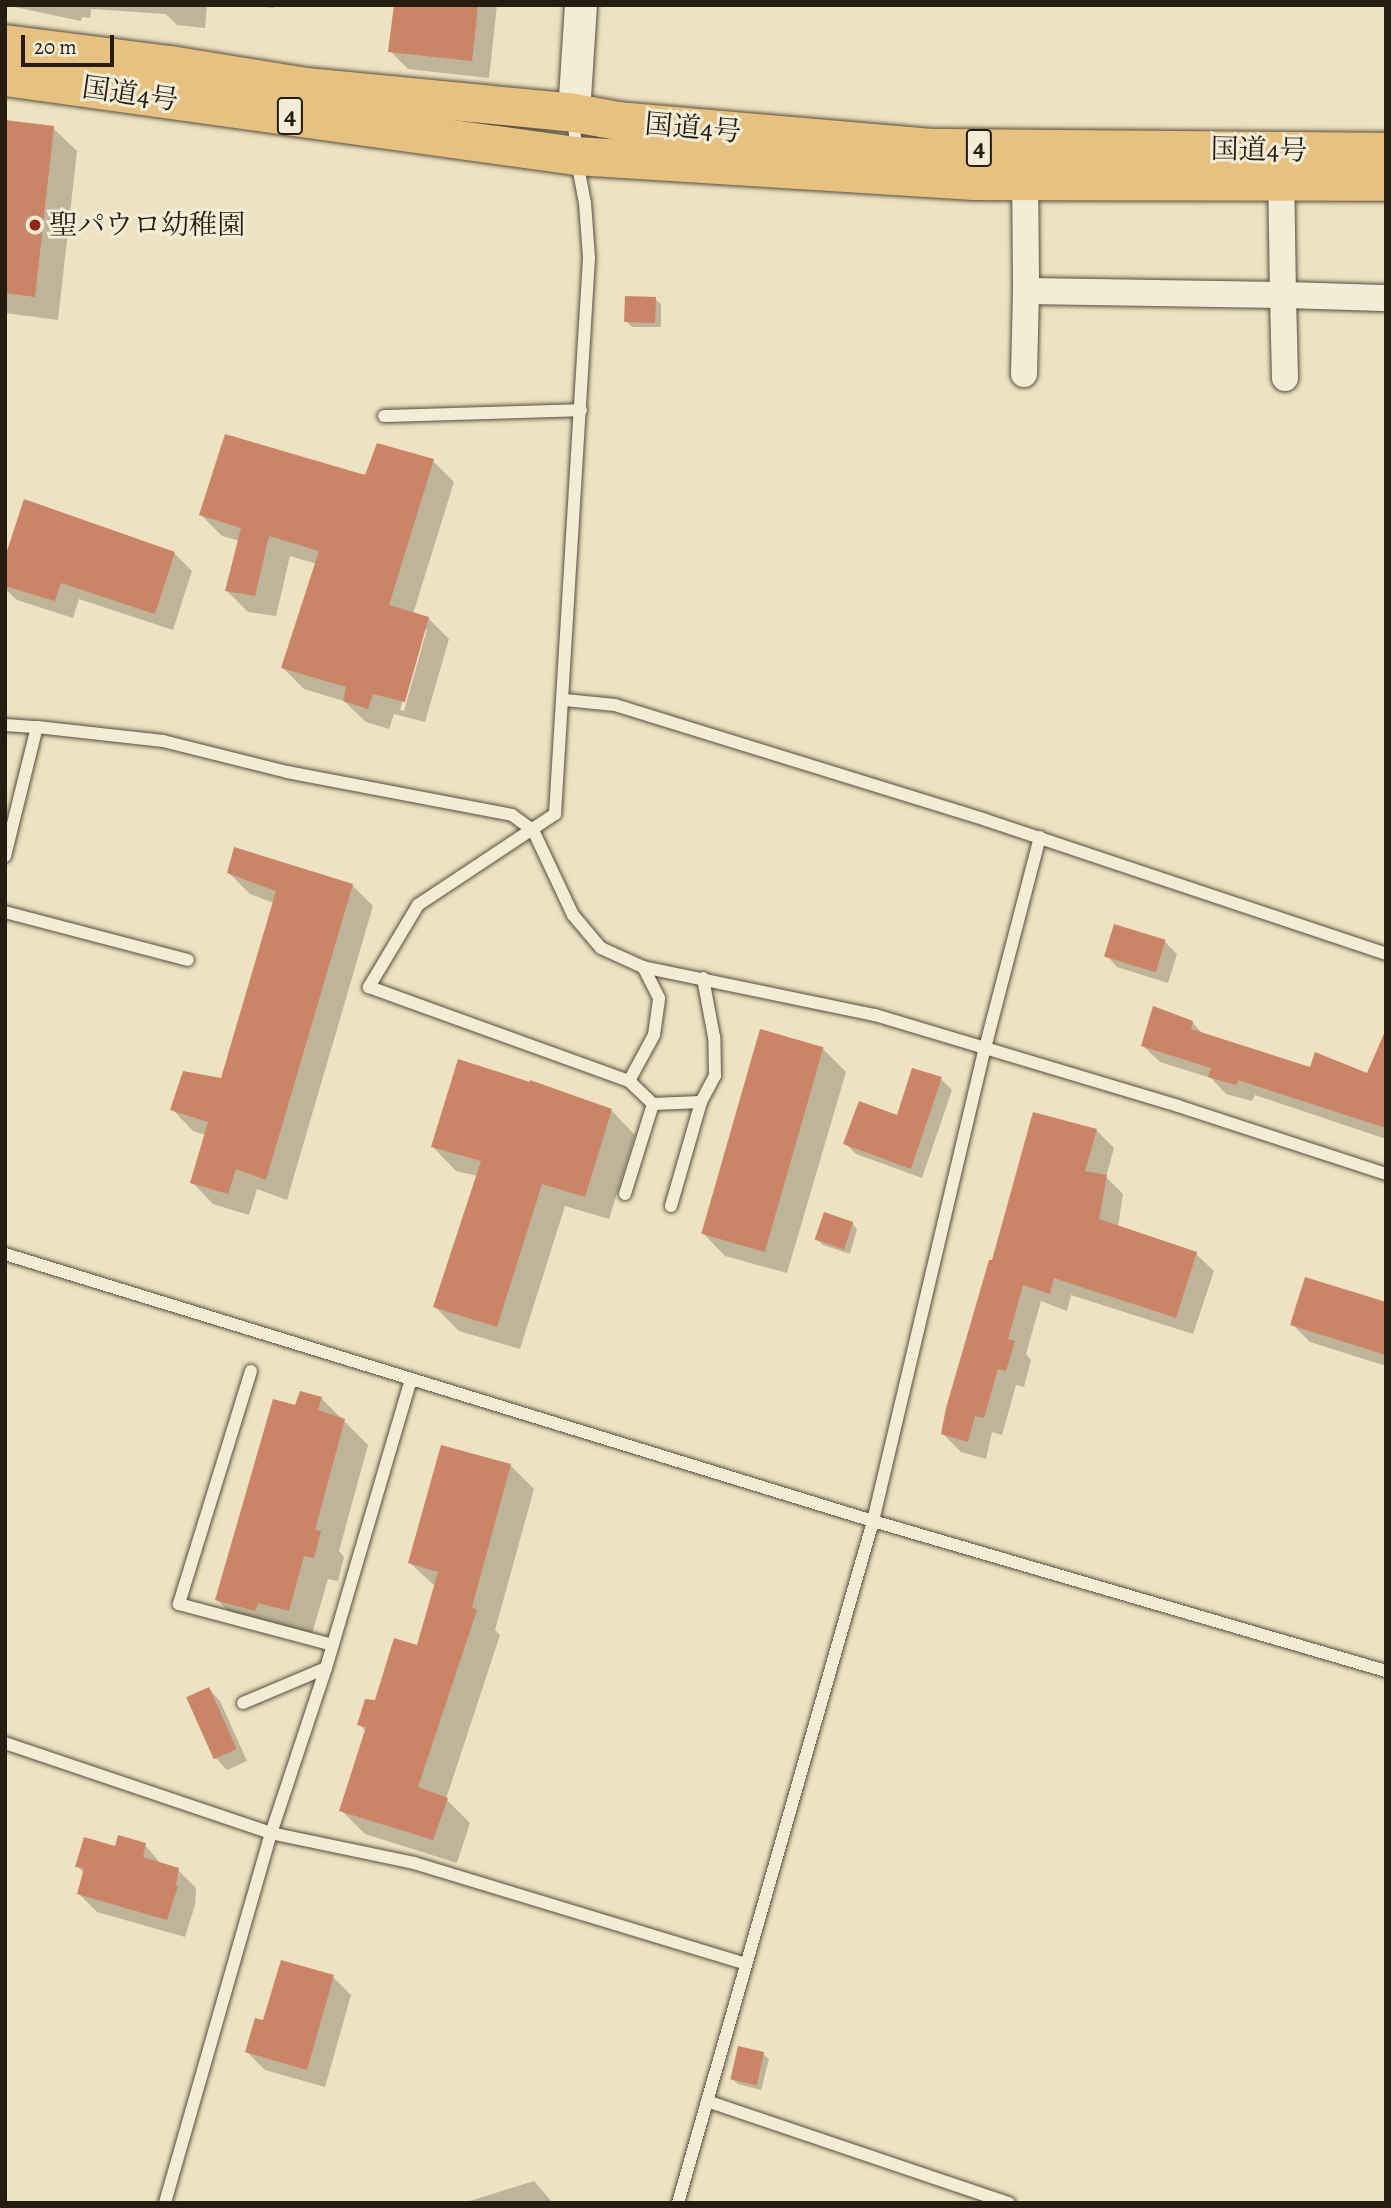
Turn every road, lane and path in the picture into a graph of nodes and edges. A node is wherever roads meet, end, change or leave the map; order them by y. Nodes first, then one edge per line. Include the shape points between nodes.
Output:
1 (581, 5) edge
2 (5, 44) edge
3 (5, 77) edge
4 (573, 113) junction
5 (1386, 152) edge
6 (576, 156) junction
7 (1025, 165) junction
8 (1281, 166) junction
9 (1386, 182) edge
10 (1026, 291) junction
11 (1283, 295) junction
12 (1386, 298) edge
13 (1024, 374) dead end
14 (1284, 378) dead end
15 (581, 410) junction
16 (384, 416) dead end
17 (565, 700) junction
18 (5, 725) edge
19 (37, 727) junction
20 (533, 830) junction
21 (1040, 838) junction
22 (5, 856) edge
23 (5, 912) edge
24 (1386, 954) edge
25 (188, 960) dead end
26 (643, 967) junction
27 (703, 978) junction
28 (985, 1048) junction
29 (629, 1081) junction
30 (701, 1102) junction
31 (653, 1104) junction
32 (1386, 1174) edge
33 (625, 1194) dead end
34 (671, 1206) dead end
35 (5, 1254) edge
36 (251, 1371) dead end
37 (411, 1379) junction
38 (873, 1521) junction
39 (332, 1645) junction
40 (326, 1668) junction
41 (1386, 1671) edge
42 (243, 1703) dead end
43 (5, 1743) edge
44 (271, 1833) junction
45 (746, 1964) junction
46 (707, 2101) junction
47 (165, 2203) edge
48 (678, 2203) edge
49 (1009, 2203) edge

1 - 4 street
2 - 4 highway, 国道4号 / 4 via 306,88
3 - 6 highway, 国道4号 / 4
4 - 6 lane
4 - 7 highway, 国道4号 / 4 via 618,121 922,147
5 - 8 highway, 国道4号 / 4
6 - 7 highway, 国道4号 / 4 via 898,177
6 - 15 lane via 589,258
7 - 8 highway, 国道4号 / 4
7 - 10 street
8 - 9 highway, 国道4号 / 4
8 - 11 street
10 - 11 street
10 - 13 street
11 - 12 street
11 - 14 street
15 - 16 lane
15 - 17 lane
17 - 20 lane via 555,814
17 - 21 lane via 615,705
18 - 19 lane
19 - 20 lane via 163,741 287,772 512,815
19 - 22 lane
20 - 26 lane via 573,915 601,948
20 - 29 lane via 418,905 369,988
21 - 24 lane
21 - 28 lane
23 - 25 lane
26 - 27 lane
26 - 29 lane via 659,998 654,1035
27 - 28 lane via 875,1015
27 - 30 lane via 714,1037 715,1076
28 - 32 lane
28 - 38 lane
29 - 31 lane
30 - 31 lane
30 - 34 lane
31 - 33 lane
35 - 37 lane
36 - 39 lane via 179,1604
37 - 38 lane
37 - 39 lane
38 - 41 lane
38 - 45 lane
39 - 40 lane
40 - 42 lane
40 - 44 lane
43 - 44 lane
44 - 45 lane via 414,1863
44 - 47 lane
45 - 46 lane
46 - 48 lane
46 - 49 lane

